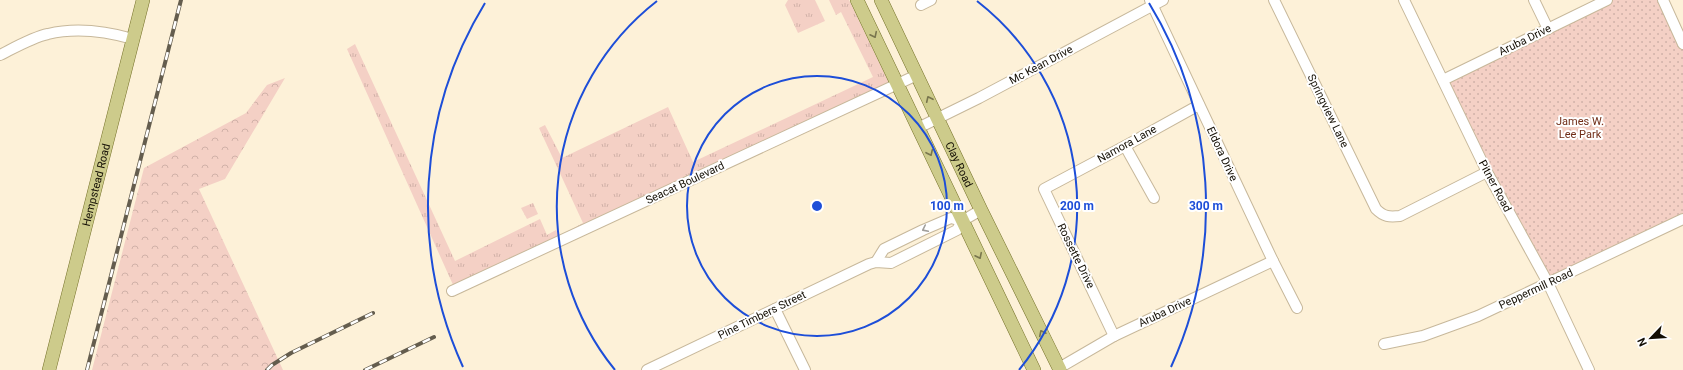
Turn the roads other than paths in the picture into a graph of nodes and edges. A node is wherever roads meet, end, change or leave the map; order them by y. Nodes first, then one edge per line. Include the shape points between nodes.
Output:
1 (143, 0) edge
2 (857, 0) edge
3 (881, 0) edge
4 (931, 0) edge
5 (1162, 0) edge
6 (1274, 0) edge
7 (1404, 0) edge
8 (1534, 0) edge
9 (1607, 0) edge
10 (1663, 0) edge
11 (1151, 2) edge
12 (921, 5) dead end
13 (1548, 29) junction
14 (133, 39) junction
15 (1683, 44) edge
16 (0, 55) edge
17 (917, 75) junction
18 (1443, 80) junction
19 (898, 84) junction
20 (1199, 105) junction
21 (938, 118) junction
22 (918, 128) junction
23 (1125, 146) junction
24 (1487, 172) junction
25 (1056, 182) joint
26 (1154, 198) dead end
27 (981, 210) junction
28 (1683, 219) edge
29 (962, 221) junction
30 (1273, 261) junction
31 (876, 262) junction
32 (1548, 283) junction
33 (452, 291) dead end
34 (1297, 308) dead end
35 (775, 309) junction
36 (1114, 336) junction
37 (1384, 344) dead end
38 (1060, 369) edge
39 (49, 370) edge
40 (647, 370) edge
41 (804, 370) edge
42 (1034, 370) edge
43 (1589, 370) edge

1 - 14 main road, Hempstead Road
2 -> 19 main road, Clay Road
3 - 17 main road, Clay Road
4 - 12 street
5 - 11 street, Mc Kean Drive
6 - 24 street, Springview Lane via 1376,209 1383,216 1400,216
7 - 18 street, Pitner Road
8 - 13 street
9 - 13 street, Aruba Drive
10 - 15 street
11 - 20 street, Eldora Drive
11 - 21 street, Mc Kean Drive via 1069,50
13 - 18 street, Aruba Drive
14 - 16 street via 103,32 77,30 47,34
14 - 39 main road, Hempstead Road
17 - 19 street, Seacat Boulevard
21 -> 17 main road, Clay Road
18 - 24 street, Pitner Road
19 - 22 main road, Clay Road
19 - 33 street, Seacat Boulevard
20 - 23 street, Namora Lane
20 - 30 street, Eldora Drive
21 - 22 street, Mc Kean Drive
21 - 27 main road, Clay Road
22 -> 29 main road, Clay Road
23 - 25 street, Namora Lane
23 - 26 street
24 - 32 street, Pitner Road
25 - 36 street, Rossette Drive via 1044,189
27 - 29 street, Pine Timbers Street
38 -> 27 main road, Clay Road
28 - 32 street, Peppermill Road
29 - 31 street, Pine Timbers Street via 957,230 891,263
29 -> 31 street, Pine Timbers Street via 951,218 923,230 884,250
29 -> 42 main road, Clay Road
30 - 34 street, Eldora Drive
30 - 36 street, Aruba Drive
31 - 35 street, Pine Timbers Street
32 - 37 street, Peppermill Road via 1478,316 1423,336
32 - 43 street, Pitner Road
35 - 40 street, Pine Timbers Street
35 - 41 street
36 - 38 street, Aruba Drive

